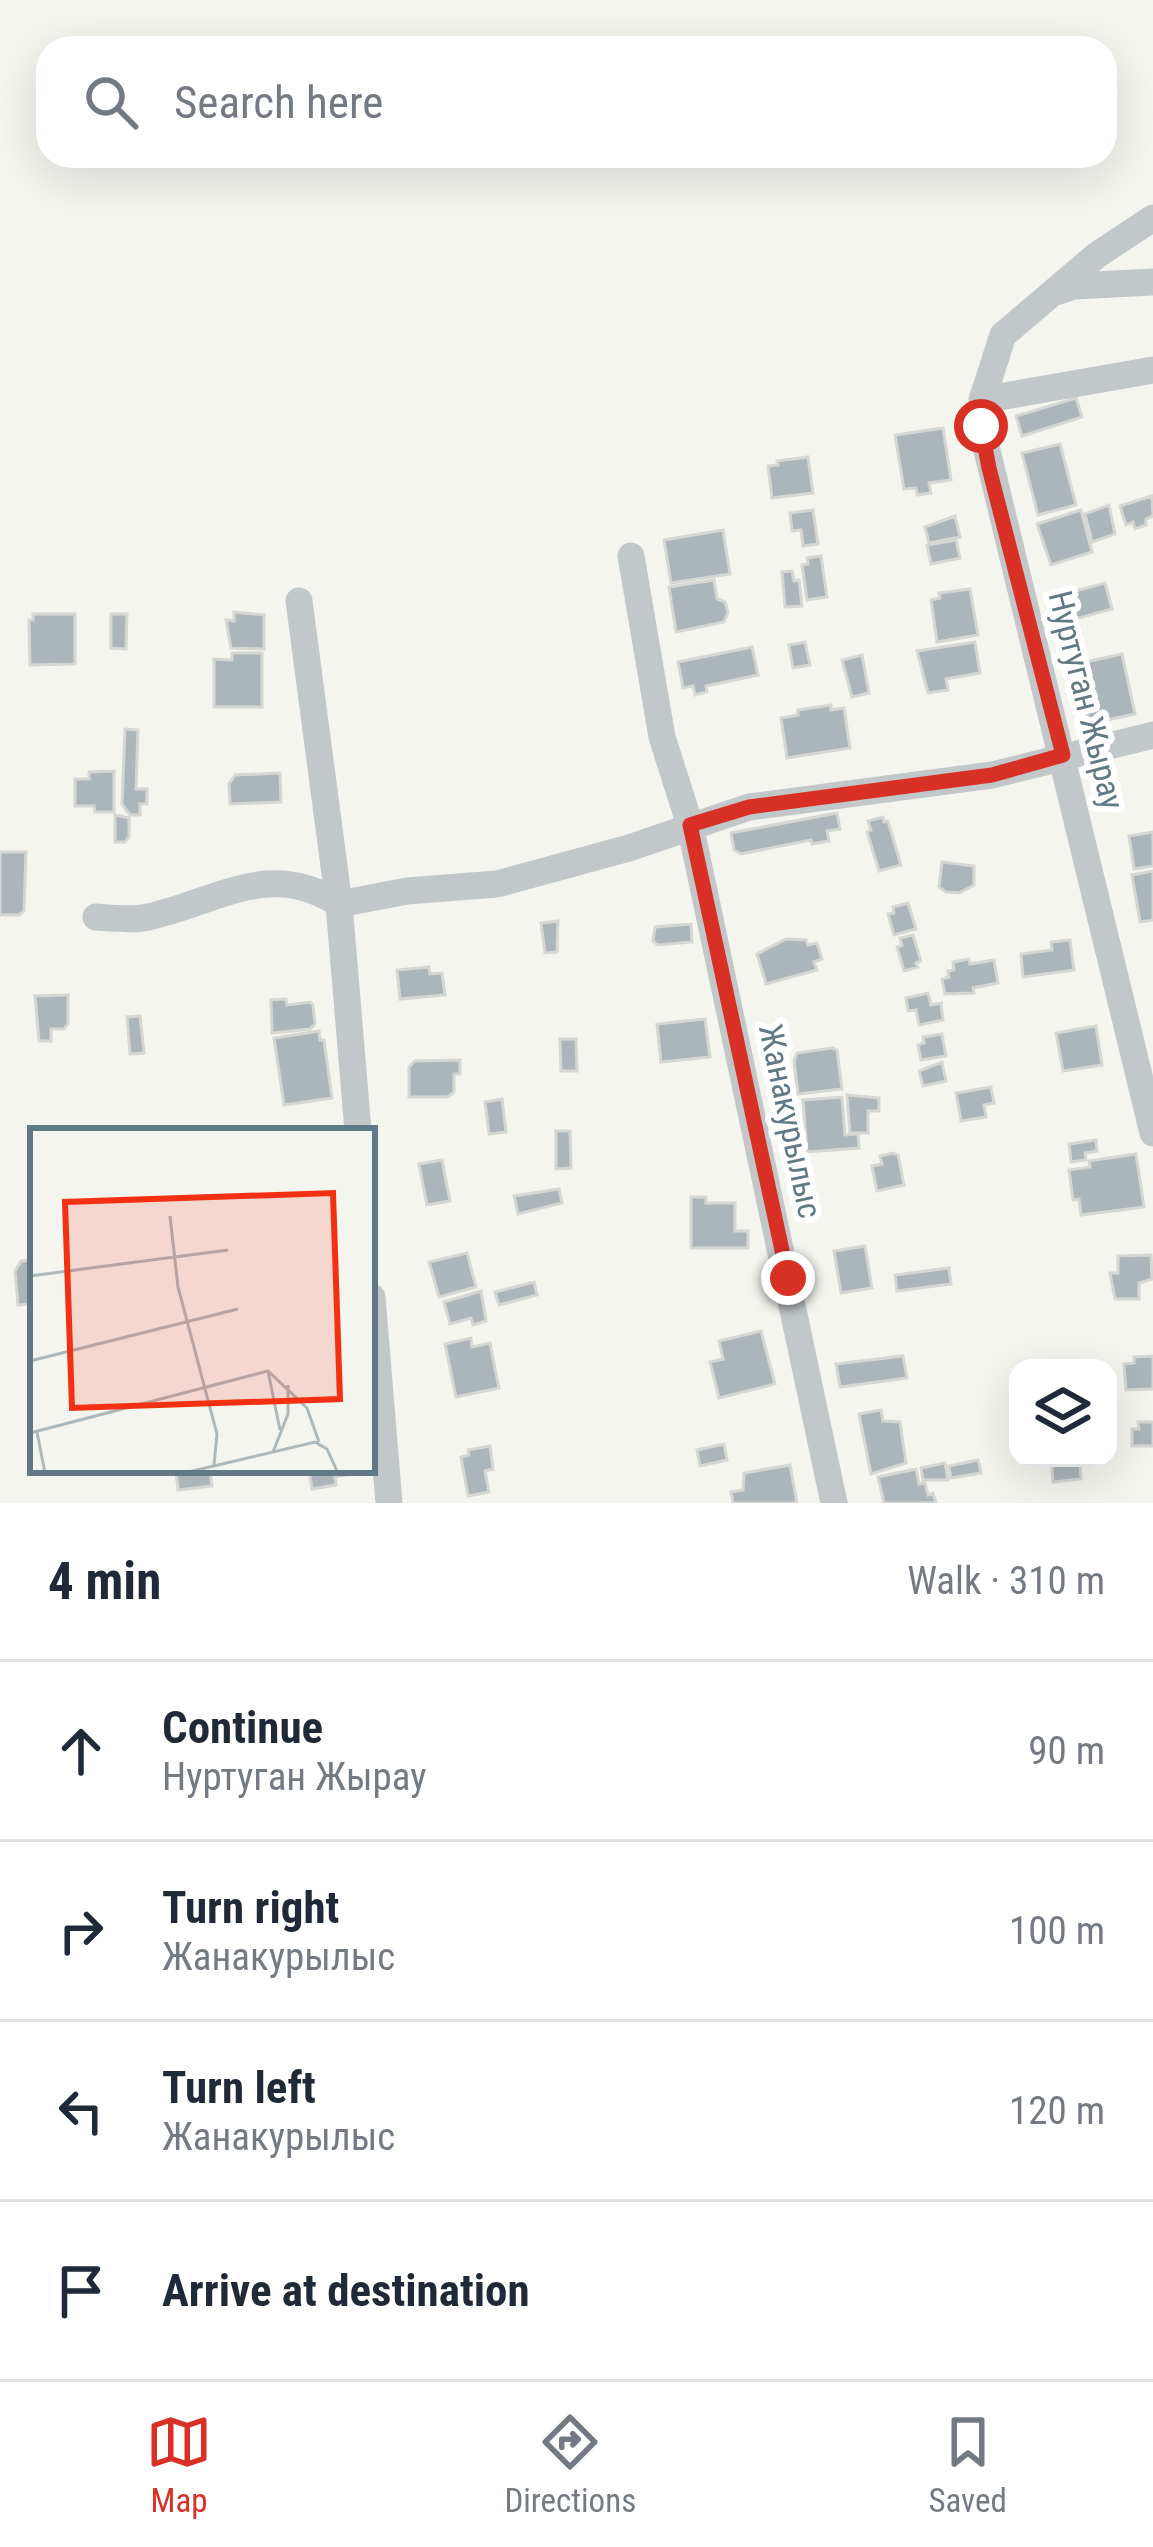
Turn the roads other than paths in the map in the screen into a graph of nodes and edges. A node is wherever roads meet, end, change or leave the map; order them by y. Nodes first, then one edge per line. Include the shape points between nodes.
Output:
1 (1153, 218) edge
2 (1153, 282) edge
3 (1053, 292) junction
4 (1153, 370) edge
5 (982, 413) junction
6 (631, 556) dead end
7 (299, 601) dead end
8 (1153, 735) edge
9 (1063, 755) junction
10 (690, 825) junction
11 (339, 904) junction
12 (96, 917) dead end
13 (358, 1128) edge
14 (1153, 1133) edge
15 (375, 1334) edge
16 (389, 1503) edge
17 (833, 1503) edge

1 - 3 street
2 - 3 street
3 - 5 street via 1003,335
4 - 5 street
5 - 9 street, Нуртуган Жырау
6 - 10 street, Жанакурылыс via 662,736
7 - 11 street
8 - 9 street
9 - 10 street via 992,775 749,807
9 - 14 street, Нуртуган Жырау
10 - 11 street via 497,884
10 - 17 street, Жанакурылыс
11 - 12 street via 322,892 255,884 138,919
11 - 13 street
15 - 16 street

